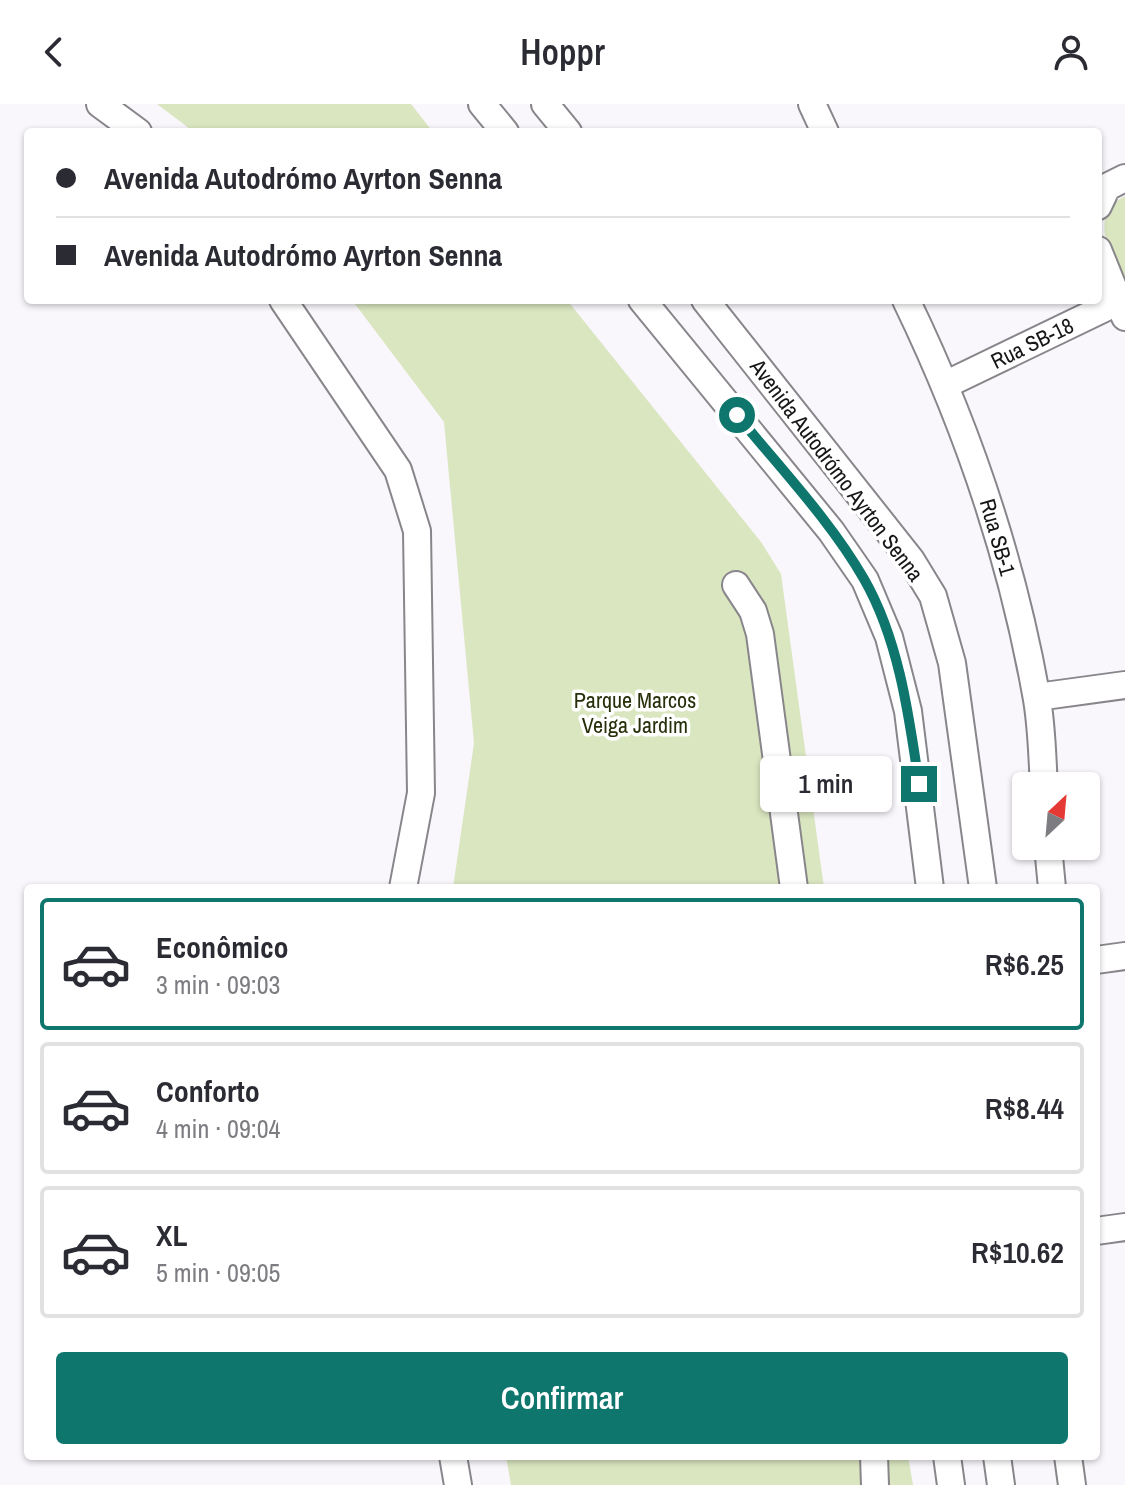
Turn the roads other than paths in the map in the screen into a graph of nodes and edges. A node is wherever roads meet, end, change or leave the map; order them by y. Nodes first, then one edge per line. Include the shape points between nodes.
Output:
1 (100, 104) edge
2 (482, 104) edge
3 (812, 104) edge
4 (133, 128) edge
5 (502, 128) edge
6 (823, 128) edge
7 (1125, 178) edge
8 (1102, 198) edge
9 (1102, 260) edge
10 (286, 304) edge
11 (645, 304) edge
12 (708, 304) edge
13 (908, 304) edge
14 (1121, 310) edge
15 (947, 384) junction
16 (736, 585) dead end
17 (1125, 685) edge
18 (1037, 697) junction
19 (1043, 772) edge
20 (1049, 860) edge
21 (404, 884) edge
22 (793, 884) edge
23 (930, 884) edge
24 (982, 884) edge
25 (1052, 884) edge
26 (1125, 956) edge
27 (1100, 959) edge
28 (1125, 1227) edge
29 (1100, 1230) edge
30 (454, 1460) edge
31 (874, 1460) edge
32 (948, 1460) edge
33 (998, 1460) edge
34 (1069, 1460) edge
35 (458, 1485) edge
36 (875, 1485) edge
37 (951, 1485) edge
38 (1001, 1485) edge
39 (1072, 1485) edge

1 - 4 street
2 - 5 street
3 - 6 street
7 - 8 street via 1107,187
9 - 14 street, Rua SB-18
10 - 21 street via 398,470 417,531 421,793
11 - 23 street, Avenida Autodrómo Ayrton Senna via 865,580 889,637 908,711
12 - 24 street, Avenida Autodrómo Ayrton Senna via 911,560 933,596 952,663
13 - 15 street, Rua SB-1
14 - 15 street, Rua SB-18
15 - 18 street, Rua SB-1 via 1000,530
16 - 22 street via 760,634
17 - 18 street
18 - 19 street, Rua SB-1
20 - 25 street
26 - 27 street
28 - 29 street
30 - 35 street
31 - 36 street
32 - 37 street
33 - 38 street
34 - 39 street

